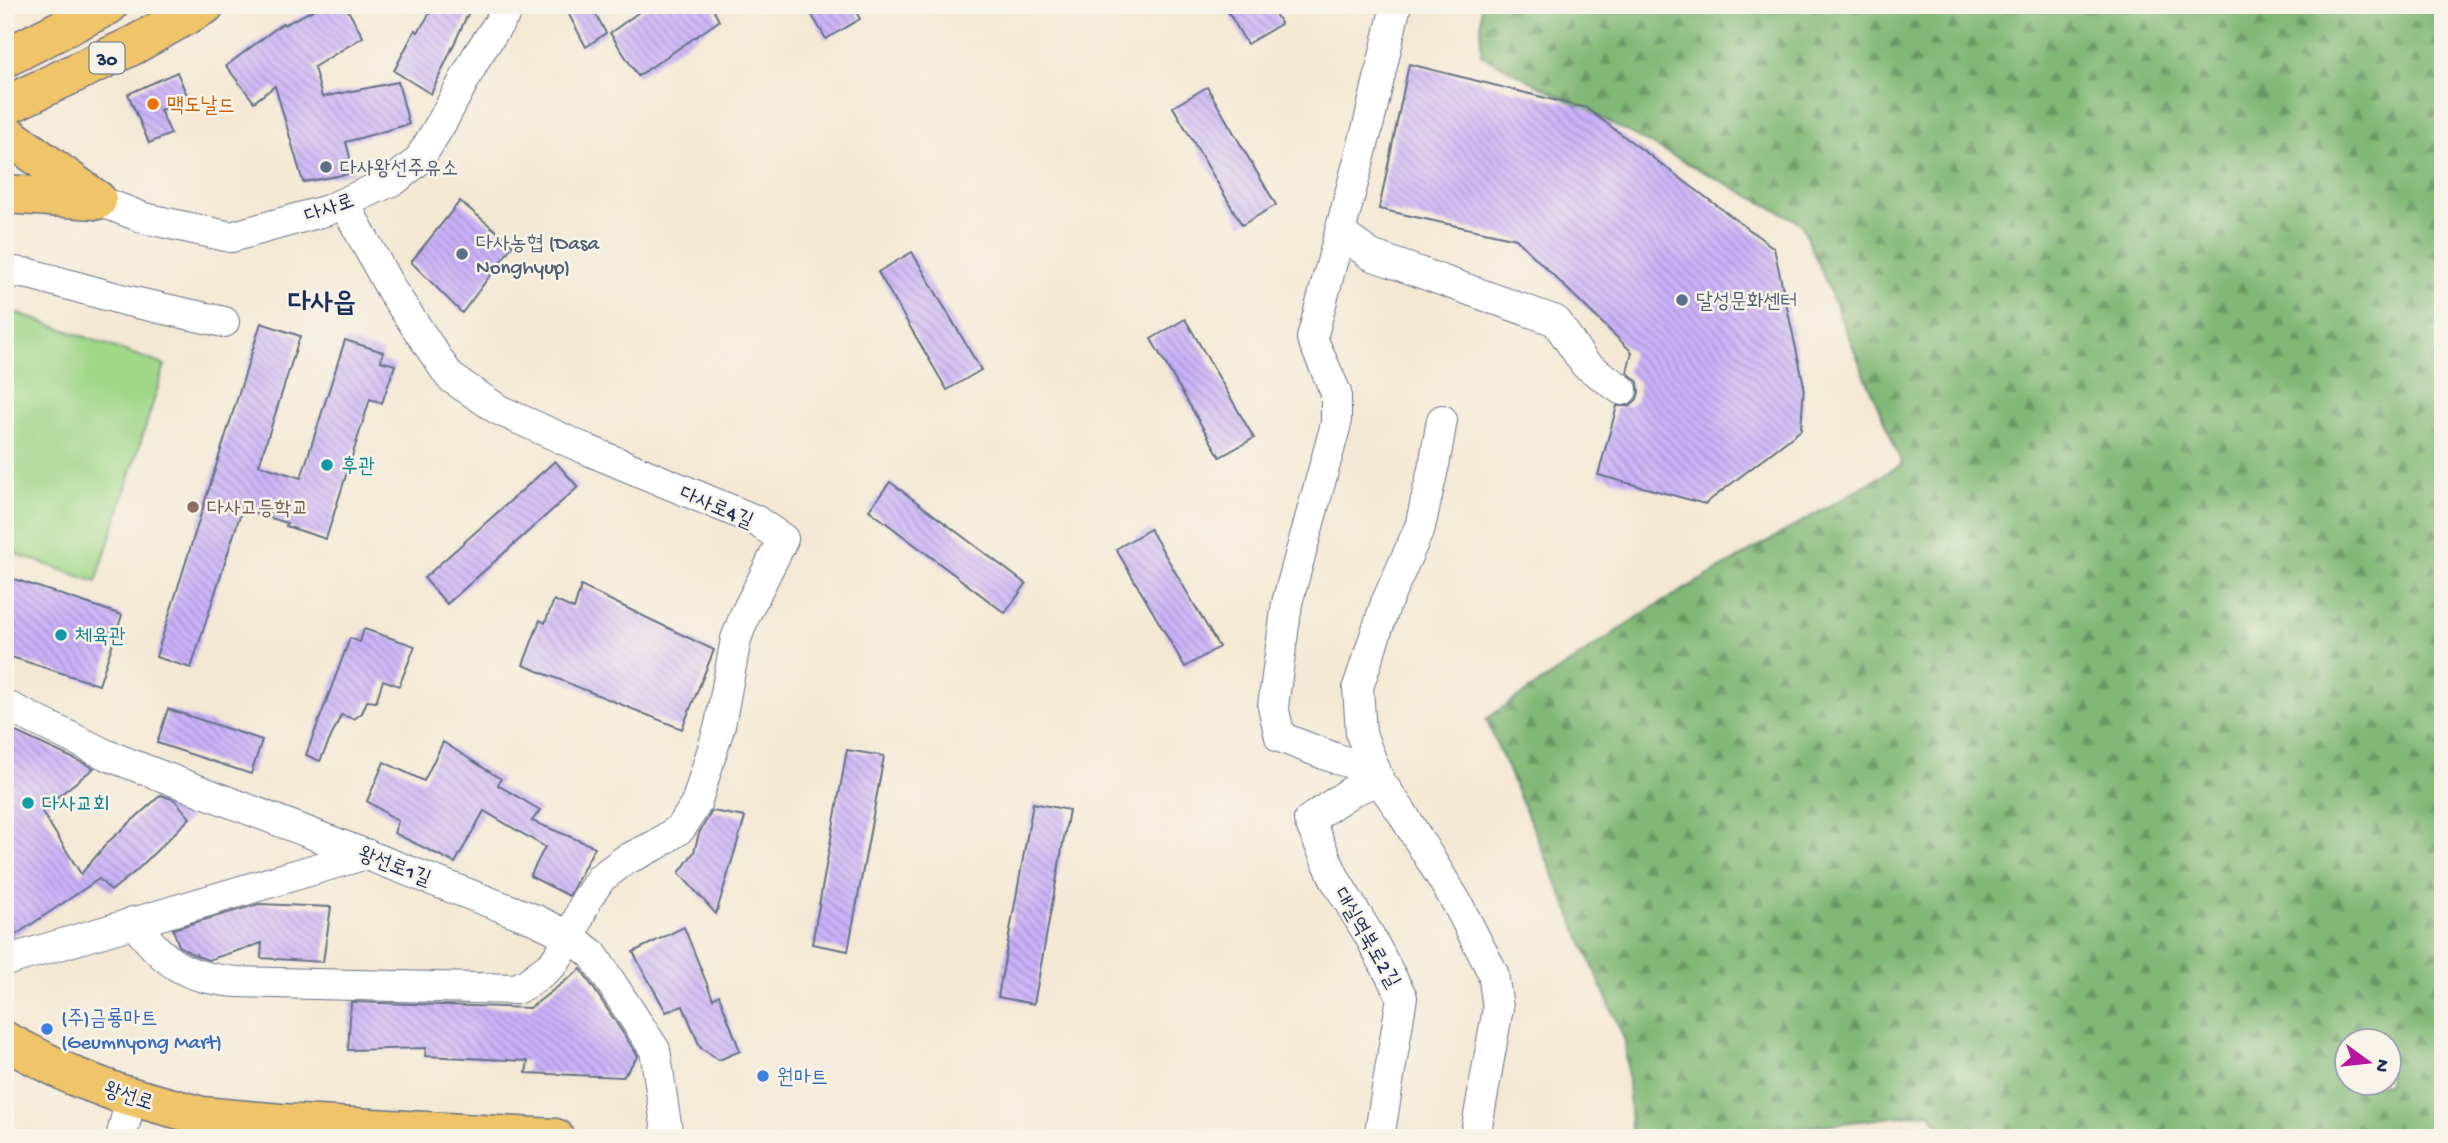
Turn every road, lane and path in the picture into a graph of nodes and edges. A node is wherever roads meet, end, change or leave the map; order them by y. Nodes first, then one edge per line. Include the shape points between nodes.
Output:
1 (109, 5) edge
2 (205, 5) edge
3 (511, 5) edge
4 (1396, 5) edge
5 (5, 58) edge
6 (5, 106) edge
7 (5, 133) edge
8 (5, 194) edge
9 (97, 200) junction
10 (344, 203) junction
11 (1340, 233) junction
12 (5, 271) edge
13 (225, 322) dead end
14 (1622, 390) dead end
15 (1442, 420) dead end
16 (5, 705) edge
17 (1377, 775) junction
18 (366, 854) junction
19 (133, 922) junction
20 (571, 937) junction
21 (5, 961) edge
22 (5, 1041) edge
23 (131, 1098) junction
24 (121, 1138) edge
25 (555, 1138) edge
26 (668, 1138) edge
27 (1379, 1138) edge
28 (1475, 1138) edge

1 - 5 main road, 30
2 - 6 main road, 30 via 132,46
3 - 10 street, 다사로 via 419,160 396,179
4 - 11 street
7 - 9 main road
8 - 9 main road
9 - 10 street, 다사로 via 144,218 231,237
10 - 20 street, 다사로4길 via 392,291 450,377 499,410 755,520 783,540 736,639 720,725 695,804 681,828 601,878
11 - 14 street via 1371,256 1556,321 1584,364
11 - 17 street via 1312,338 1336,393 1336,424 1287,603 1273,706 1280,737
12 - 13 street
15 - 17 street via 1420,527 1386,603 1358,687 1361,734
16 - 18 street, 왕선로1길 via 107,755
17 - 27 street, 대실역북로2길 via 1309,820 1335,879 1402,997
17 - 28 street via 1457,903 1493,973 1498,1008
18 - 19 street
18 - 20 street, 왕선로1길
19 - 20 street via 157,952 175,965 207,979 237,982 516,989 553,964
19 - 21 street
20 - 26 street, 왕선로1길 via 593,955 655,1050
22 - 23 main road, 왕선로 via 73,1076
23 - 24 street
23 - 25 main road, 왕선로 via 202,1116

